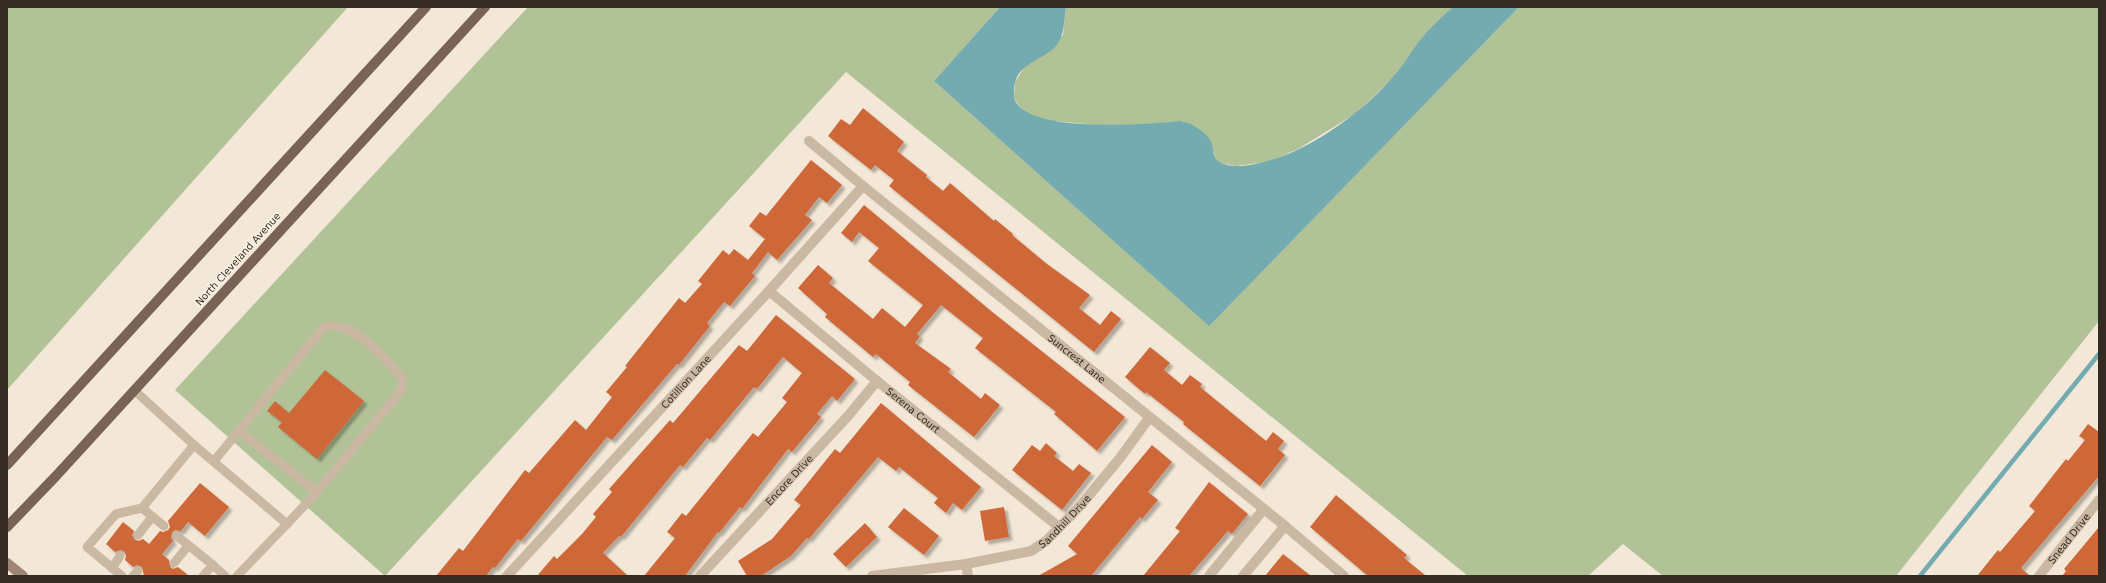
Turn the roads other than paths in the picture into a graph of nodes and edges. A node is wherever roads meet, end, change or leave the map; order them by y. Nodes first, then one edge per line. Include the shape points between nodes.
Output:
1 (426, 7) edge
2 (485, 7) edge
3 (809, 141) dead end
4 (863, 186) junction
5 (769, 291) junction
6 (877, 381) junction
7 (134, 390) junction
8 (1149, 418) junction
9 (239, 431) junction
10 (194, 444) junction
11 (214, 461) junction
12 (7, 465) edge
13 (317, 492) junction
14 (2099, 500) edge
15 (142, 508) junction
16 (1263, 510) junction
17 (152, 517) junction
18 (287, 524) junction
19 (164, 526) dead end
20 (1285, 526) junction
21 (7, 527) edge
22 (1060, 527) junction
23 (138, 535) dead end
24 (177, 536) dead end
25 (188, 546) junction
26 (120, 556) dead end
27 (7, 563) edge
28 (174, 563) dead end
29 (966, 564) junction
30 (212, 565) junction
31 (112, 568) junction
32 (23, 576) edge
33 (122, 576) edge
34 (203, 576) edge
35 (225, 576) edge
36 (237, 576) edge
37 (507, 576) edge
38 (700, 576) edge
39 (872, 576) edge
40 (968, 576) edge
41 (1209, 576) edge
42 (1243, 576) edge
43 (1344, 576) edge
44 (2039, 576) edge

1 - 12 main road
2 - 7 main road, North Cleveland Avenue
3 - 4 street, Suncrest Lane
4 - 5 street, Cotillion Lane
4 - 8 street, Suncrest Lane
5 - 6 street, Serena Court
5 - 37 street, Cotillion Lane
6 - 22 street, Serena Court
6 - 38 street, Encore Drive via 848,416
7 - 10 lane
7 - 21 main road, North Cleveland Avenue
8 - 16 street, Suncrest Lane
8 - 22 street, Sandhill Drive via 1120,458
9 - 11 lane
9 - 13 lane
9 - 13 lane via 324,327 342,326 358,334 401,376 404,385
10 - 11 lane
10 - 15 lane
11 - 18 lane
13 - 18 lane
14 - 44 street, Snead Drive
15 - 17 lane
15 - 31 lane via 116,514 87,547
16 - 20 street, Suncrest Lane
16 - 41 street
17 - 19 lane
17 - 23 lane
18 - 36 lane
20 - 42 street
20 - 43 street, Suncrest Lane
22 - 29 street, Sandhill Drive via 1031,551
24 - 25 lane
25 - 28 lane
25 - 30 lane
26 - 31 lane
27 - 32 street
29 - 39 street, Sandhill Drive
29 - 40 street
30 - 34 lane
30 - 35 lane
31 - 33 lane

